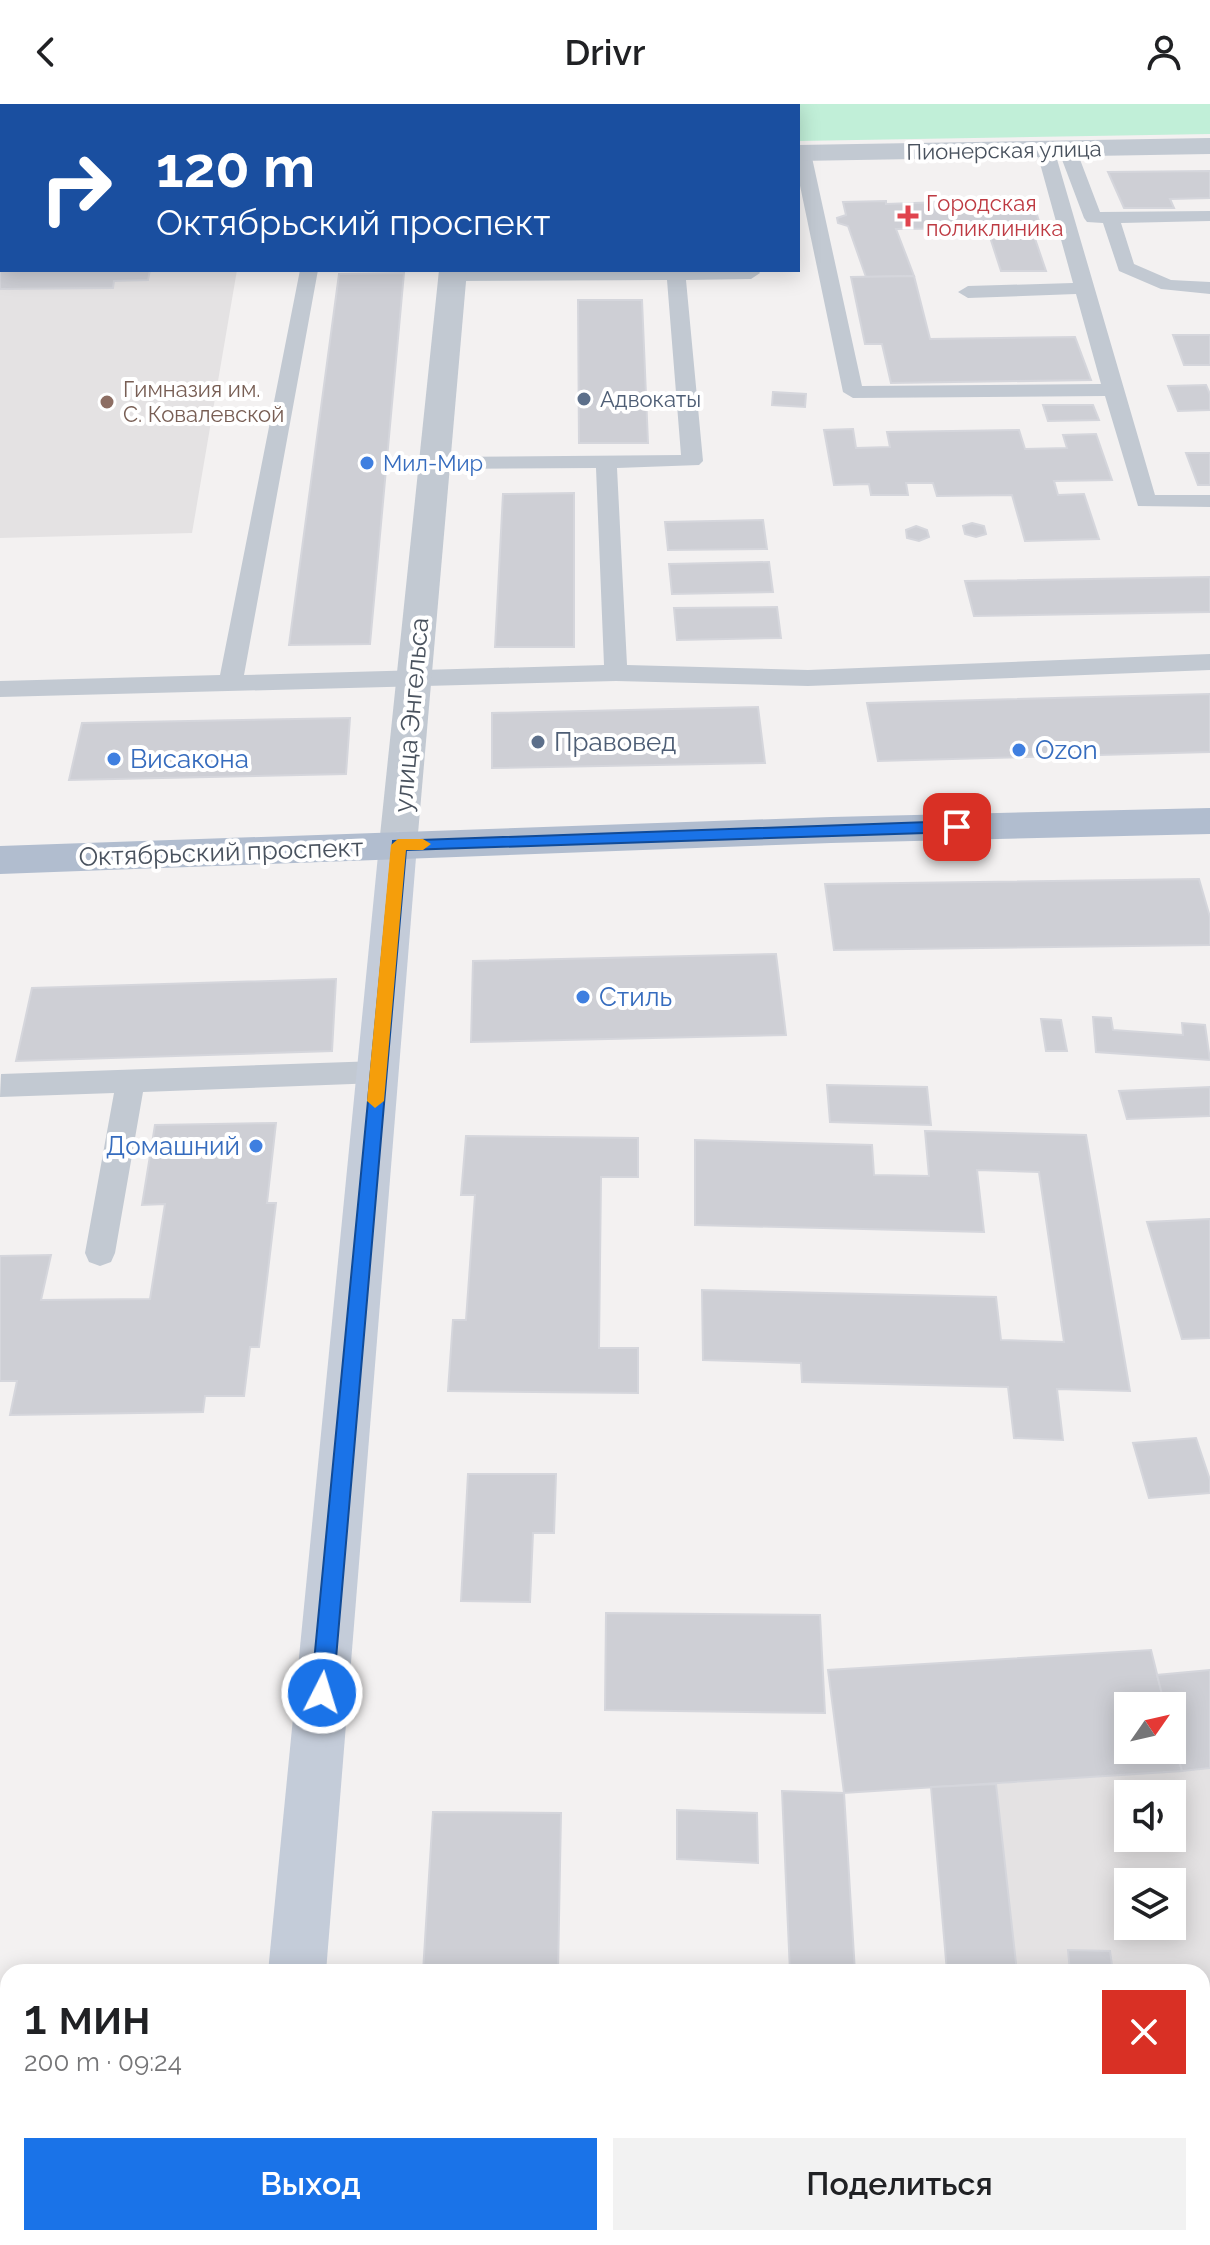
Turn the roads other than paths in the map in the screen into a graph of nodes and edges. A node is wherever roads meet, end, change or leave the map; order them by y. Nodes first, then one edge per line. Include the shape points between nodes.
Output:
1 (1210, 146) edge
2 (1056, 149) junction
3 (800, 153) edge
4 (1210, 216) edge
5 (1110, 217) junction
6 (309, 272) edge
7 (612, 272) edge
8 (452, 273) edge
9 (751, 273) dead end
10 (676, 274) junction
11 (1082, 288) junction
12 (1210, 288) edge
13 (968, 292) dead end
14 (1113, 390) junction
15 (606, 461) junction
16 (435, 463) junction
17 (1210, 501) edge
18 (1210, 662) edge
19 (616, 673) junction
20 (414, 677) junction
21 (230, 684) junction
22 (0, 689) edge
23 (1210, 821) edge
24 (398, 845) junction
25 (0, 860) edge
26 (378, 1072) junction
27 (130, 1082) junction
28 (1, 1086) edge
29 (100, 1253) dead end
30 (298, 1964) edge

1 - 2 street, Пионерская улица
2 - 3 street, Пионерская улица
2 - 5 lane via 1093,218
2 - 11 lane
3 - 14 lane via 853,392
4 - 5 lane
5 - 12 lane via 1126,267 1168,285
6 - 21 lane
7 - 8 lane
7 - 10 lane
8 - 16 street, улица Энгельса
9 - 10 lane
10 - 15 lane via 692,461
11 - 13 lane
11 - 14 lane
14 - 17 lane via 1146,501
15 - 16 lane
15 - 19 lane
16 - 20 street, улица Энгельса
18 - 19 lane via 808,678
19 - 20 lane
20 - 21 lane
20 - 24 street, улица Энгельса
21 - 22 lane
23 - 24 main road, Октябрьский проспект
24 - 25 main road, Октябрьский проспект
24 - 26 street, улица Энгельса
26 - 27 lane
26 - 30 street, улица Энгельса
27 - 28 lane
27 - 29 lane

